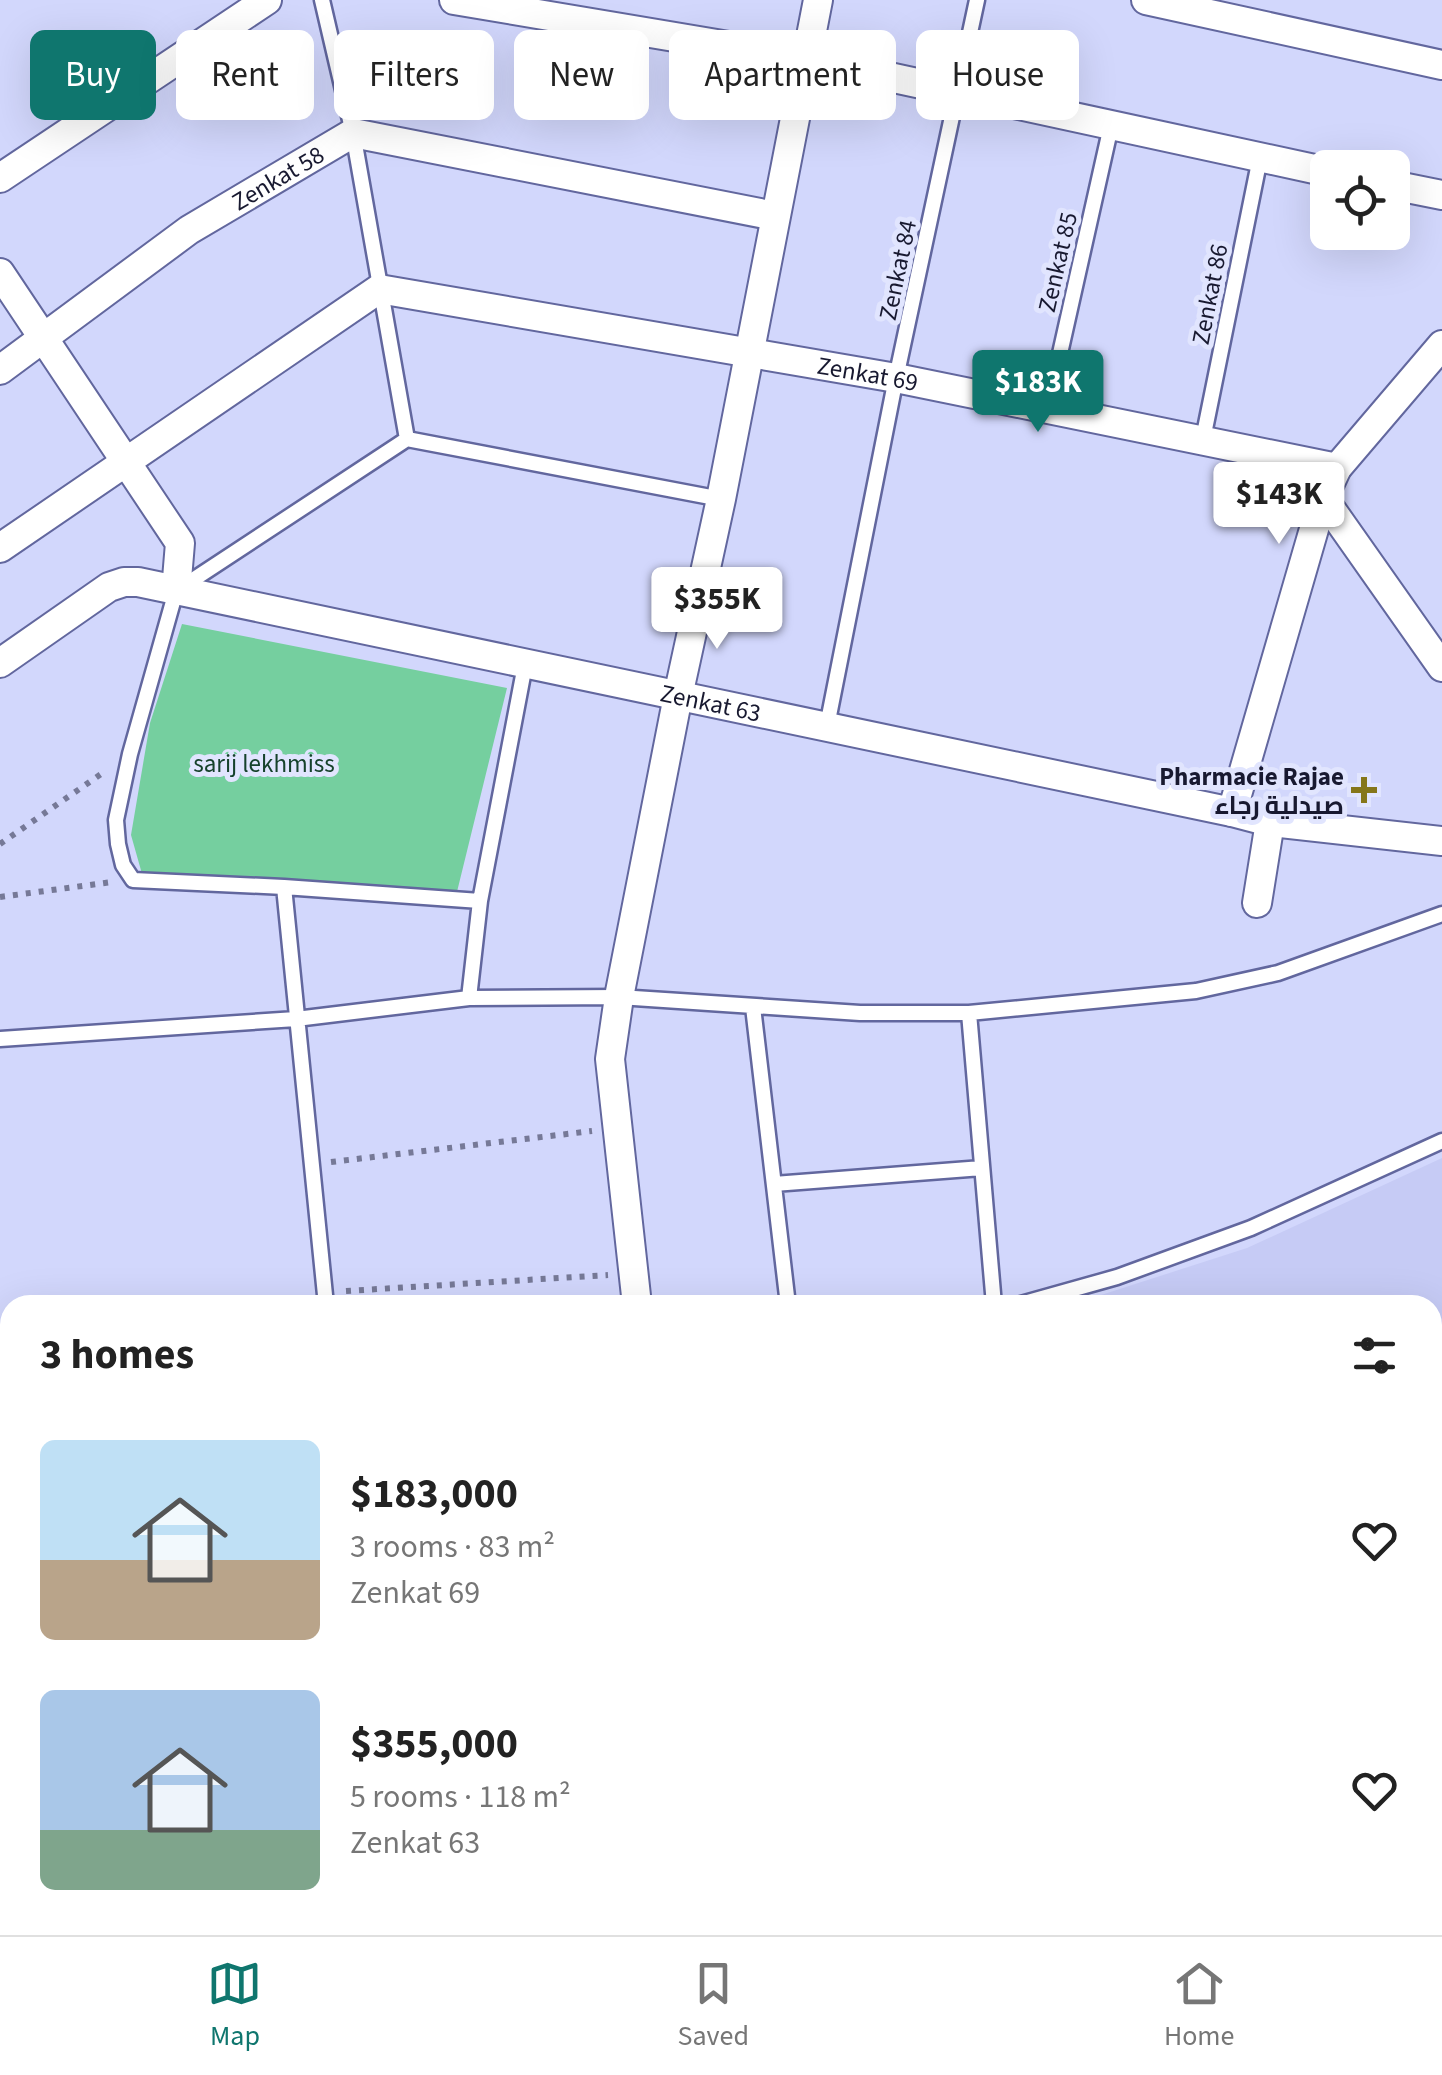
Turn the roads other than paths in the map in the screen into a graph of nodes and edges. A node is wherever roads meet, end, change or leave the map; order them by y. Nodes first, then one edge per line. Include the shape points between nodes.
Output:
1 (267, 0) edge
2 (322, 0) edge
3 (454, 0) edge
4 (818, 0) edge
5 (977, 0) edge
6 (1146, 0) edge
7 (1212, 8) edge
8 (812, 30) edge
9 (971, 30) edge
10 (669, 36) edge
11 (1442, 65) edge
12 (1079, 119) edge
13 (794, 120) edge
14 (952, 120) edge
15 (1111, 126) junction
16 (352, 134) junction
17 (1260, 158) junction
18 (1310, 168) edge
19 (0, 178) edge
20 (1410, 189) edge
21 (1442, 195) edge
22 (775, 216) junction
23 (0, 273) edge
24 (378, 289) junction
25 (45, 339) junction
26 (1442, 345) edge
27 (750, 352) junction
28 (0, 370) edge
29 (896, 378) junction
30 (1048, 408) junction
31 (408, 439) junction
32 (1203, 439) junction
33 (128, 462) junction
34 (1337, 468) junction
35 (1323, 498) junction
36 (721, 499) junction
37 (0, 548) edge
38 (176, 591) junction
39 (0, 663) edge
40 (525, 665) junction
41 (1442, 666) edge
42 (678, 696) junction
43 (827, 726) junction
44 (1232, 812) junction
45 (1270, 822) junction
46 (1442, 841) edge
47 (284, 887) junction
48 (480, 901) junction
49 (1257, 903) dead end
50 (1442, 914) edge
51 (619, 997) junction
52 (469, 998) junction
53 (753, 1006) junction
54 (969, 1014) junction
55 (296, 1020) junction
56 (0, 1039) edge
57 (1442, 1141) edge
58 (982, 1168) junction
59 (774, 1184) junction
60 (325, 1295) edge
61 (636, 1295) edge
62 (787, 1295) edge
63 (993, 1295) edge
64 (1053, 1295) edge

1 - 19 street
2 - 16 lane
3 - 10 street
4 - 8 street
5 - 9 lane, Zenkat 84
6 - 7 street
7 - 11 street
12 - 15 street
13 - 22 street
14 - 29 lane, Zenkat 84
15 - 17 street
15 - 30 lane, Zenkat 85
16 - 22 street, Zenkat 58
16 - 24 lane
16 - 25 street, Zenkat 58 via 189,230
17 - 18 street
17 - 32 lane, Zenkat 86
20 - 21 street
22 - 27 street
23 - 25 street
24 - 27 street, Zenkat 69
24 - 31 lane
24 - 33 street
25 - 28 street, Zenkat 58
25 - 33 street
26 - 34 street
27 - 29 street, Zenkat 69
27 - 36 street
29 - 30 street, Zenkat 69
29 - 43 lane, Zenkat 84
30 - 32 street, Zenkat 69
31 - 36 lane
31 - 38 lane
32 - 34 street, Zenkat 69
33 - 37 street
33 - 38 street via 180,543
34 - 35 street
35 - 41 street
35 - 44 street
36 - 42 street
38 - 39 street, Zenkat 63 via 124,582
38 - 40 street, Zenkat 63
38 - 47 lane via 116,820 124,865 133,880
40 - 42 street, Zenkat 63
40 - 48 lane
42 - 43 street, Zenkat 63
42 - 51 street
43 - 44 street, Zenkat 63
44 - 45 street, Zenkat 63
45 - 46 street, Zenkat 63
45 - 49 street
47 - 48 lane
47 - 55 lane
48 - 52 lane
50 - 54 lane via 1278,974 1196,992
51 - 52 lane
51 - 53 lane
51 - 61 street via 610,1059
52 - 55 lane
53 - 54 lane
53 - 59 lane
54 - 58 lane
55 - 56 lane
55 - 60 lane
57 - 64 lane via 1251,1228
58 - 59 lane
58 - 63 lane
59 - 62 lane

